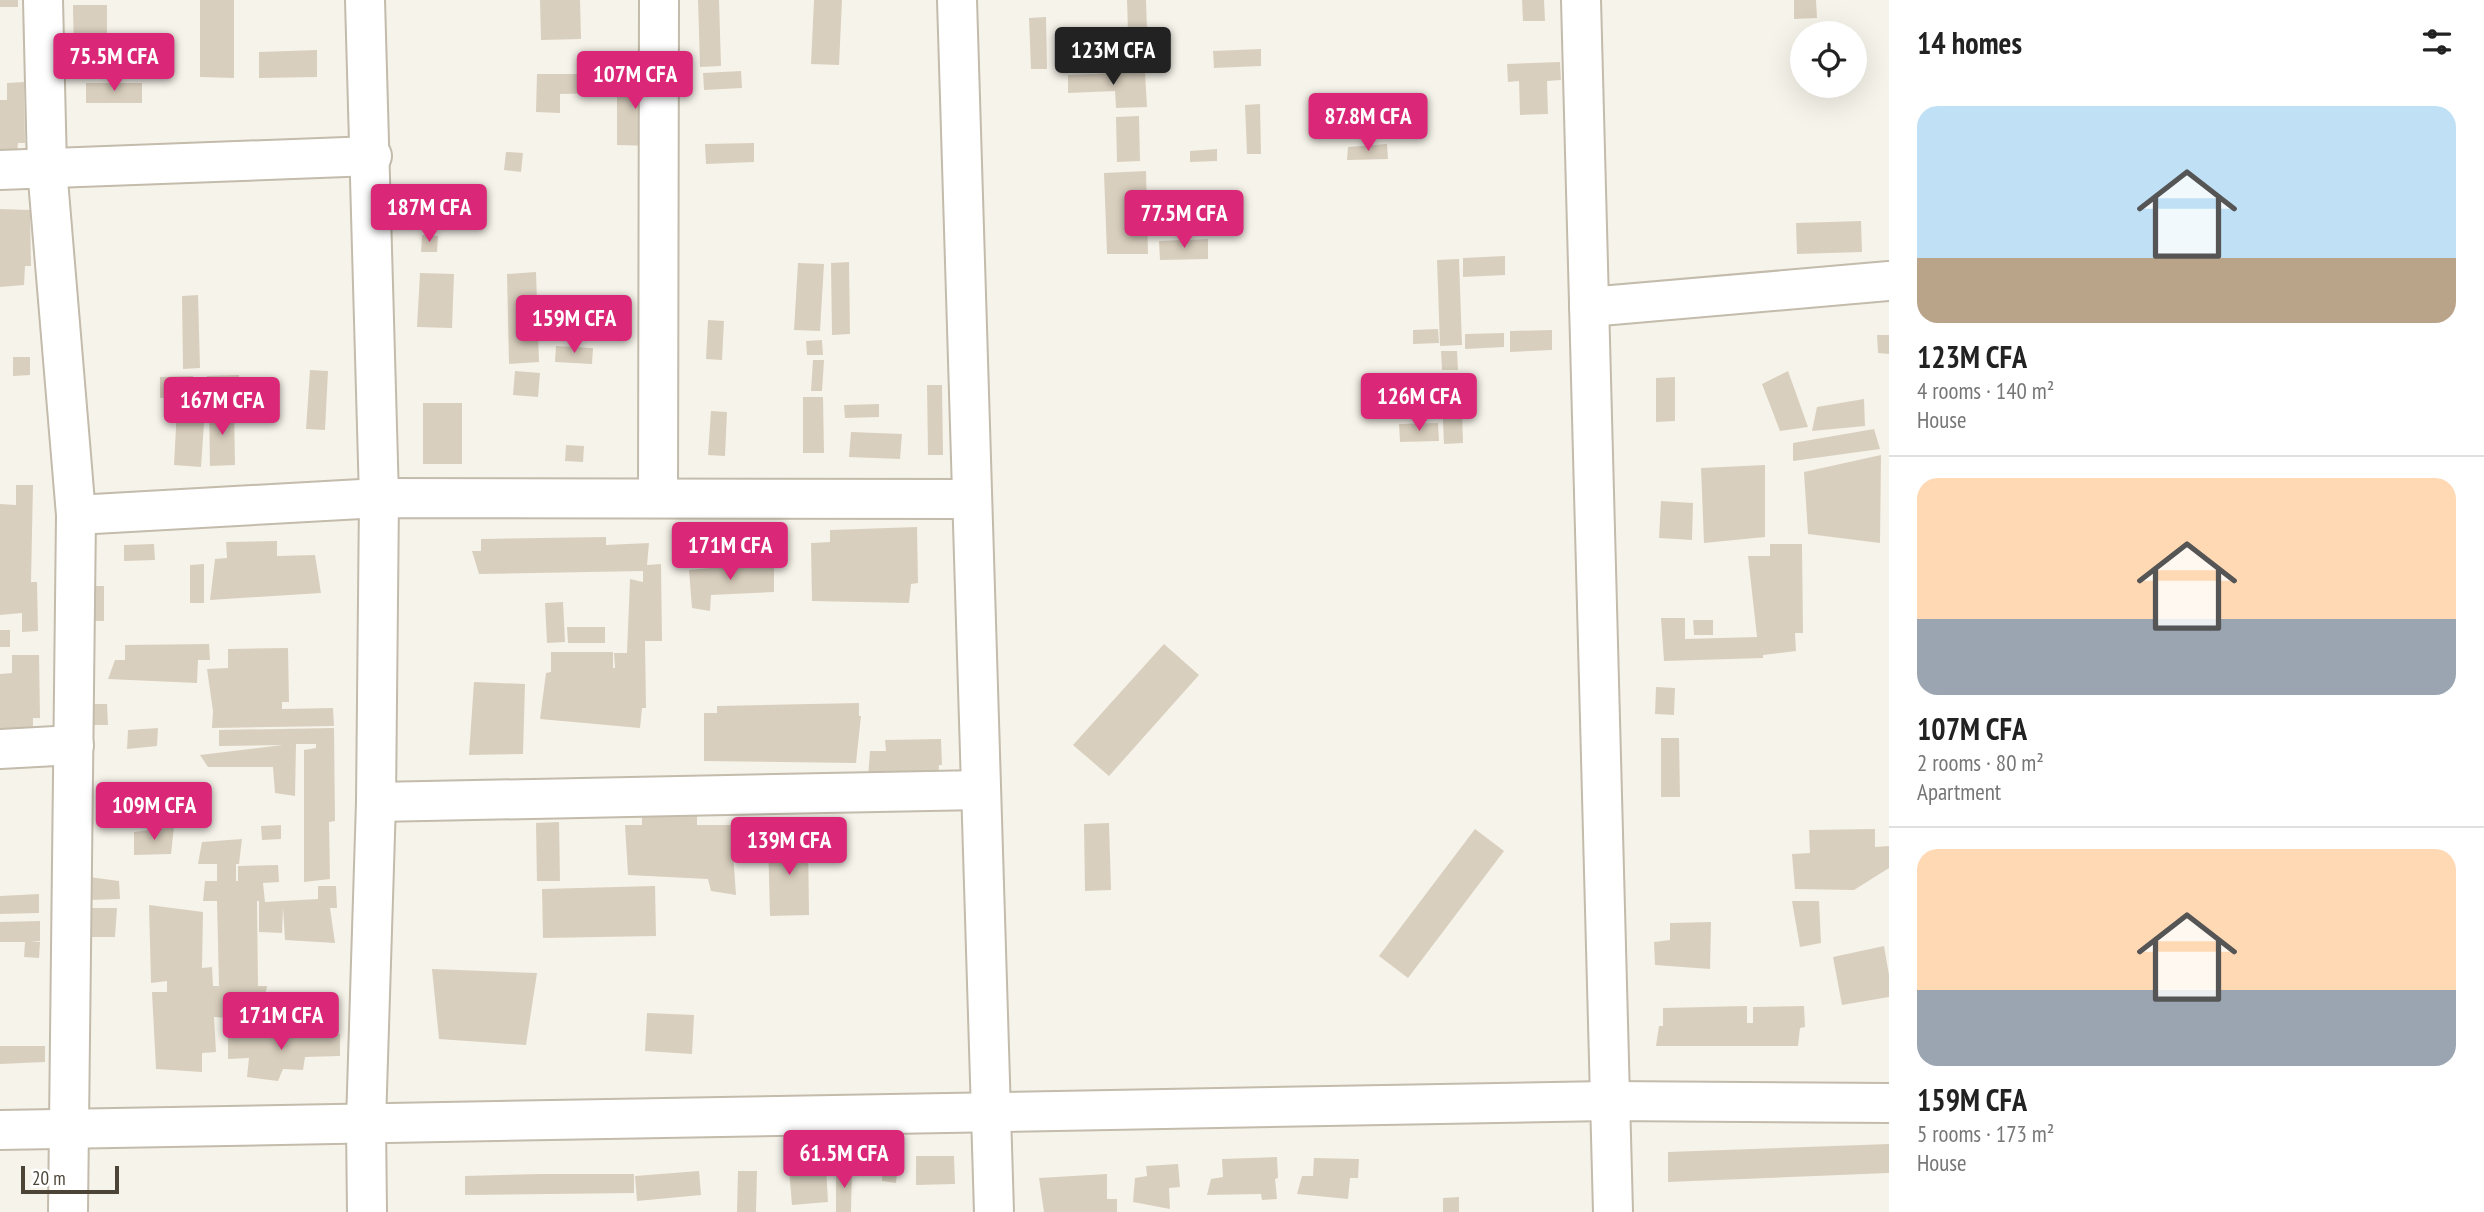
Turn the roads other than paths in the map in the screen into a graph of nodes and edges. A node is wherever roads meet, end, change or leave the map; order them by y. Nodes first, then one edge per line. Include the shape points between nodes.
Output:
1 (43, 0) edge
2 (365, 0) edge
3 (659, 0) edge
4 (957, 0) edge
5 (1581, 0) edge
6 (372, 156) junction
7 (47, 168) junction
8 (0, 170) edge
9 (1889, 281) edge
10 (1589, 307) junction
11 (379, 498) junction
12 (658, 498) junction
13 (971, 499) junction
14 (76, 514) junction
15 (74, 745) junction
16 (0, 749) edge
17 (981, 790) junction
18 (376, 802) junction
19 (1608, 1101) junction
20 (1889, 1103) edge
21 (991, 1113) junction
22 (366, 1123) junction
23 (69, 1129) junction
24 (0, 1130) edge
25 (68, 1212) edge
26 (367, 1212) edge
27 (994, 1212) edge
28 (1613, 1212) edge

1 - 7 street
2 - 6 street
3 - 12 street
4 - 13 street
5 - 10 street
6 - 7 street
6 - 11 street
7 - 8 street
7 - 14 street
9 - 10 street
10 - 19 street
11 - 12 street
11 - 14 street
11 - 18 street
12 - 13 street
13 - 17 street
14 - 15 street
15 - 16 street
15 - 23 street
17 - 18 street
17 - 21 street
18 - 22 street
19 - 20 street
19 - 21 street
19 - 28 street
21 - 22 street
21 - 27 street
22 - 23 street
22 - 26 street
23 - 24 street
23 - 25 street

